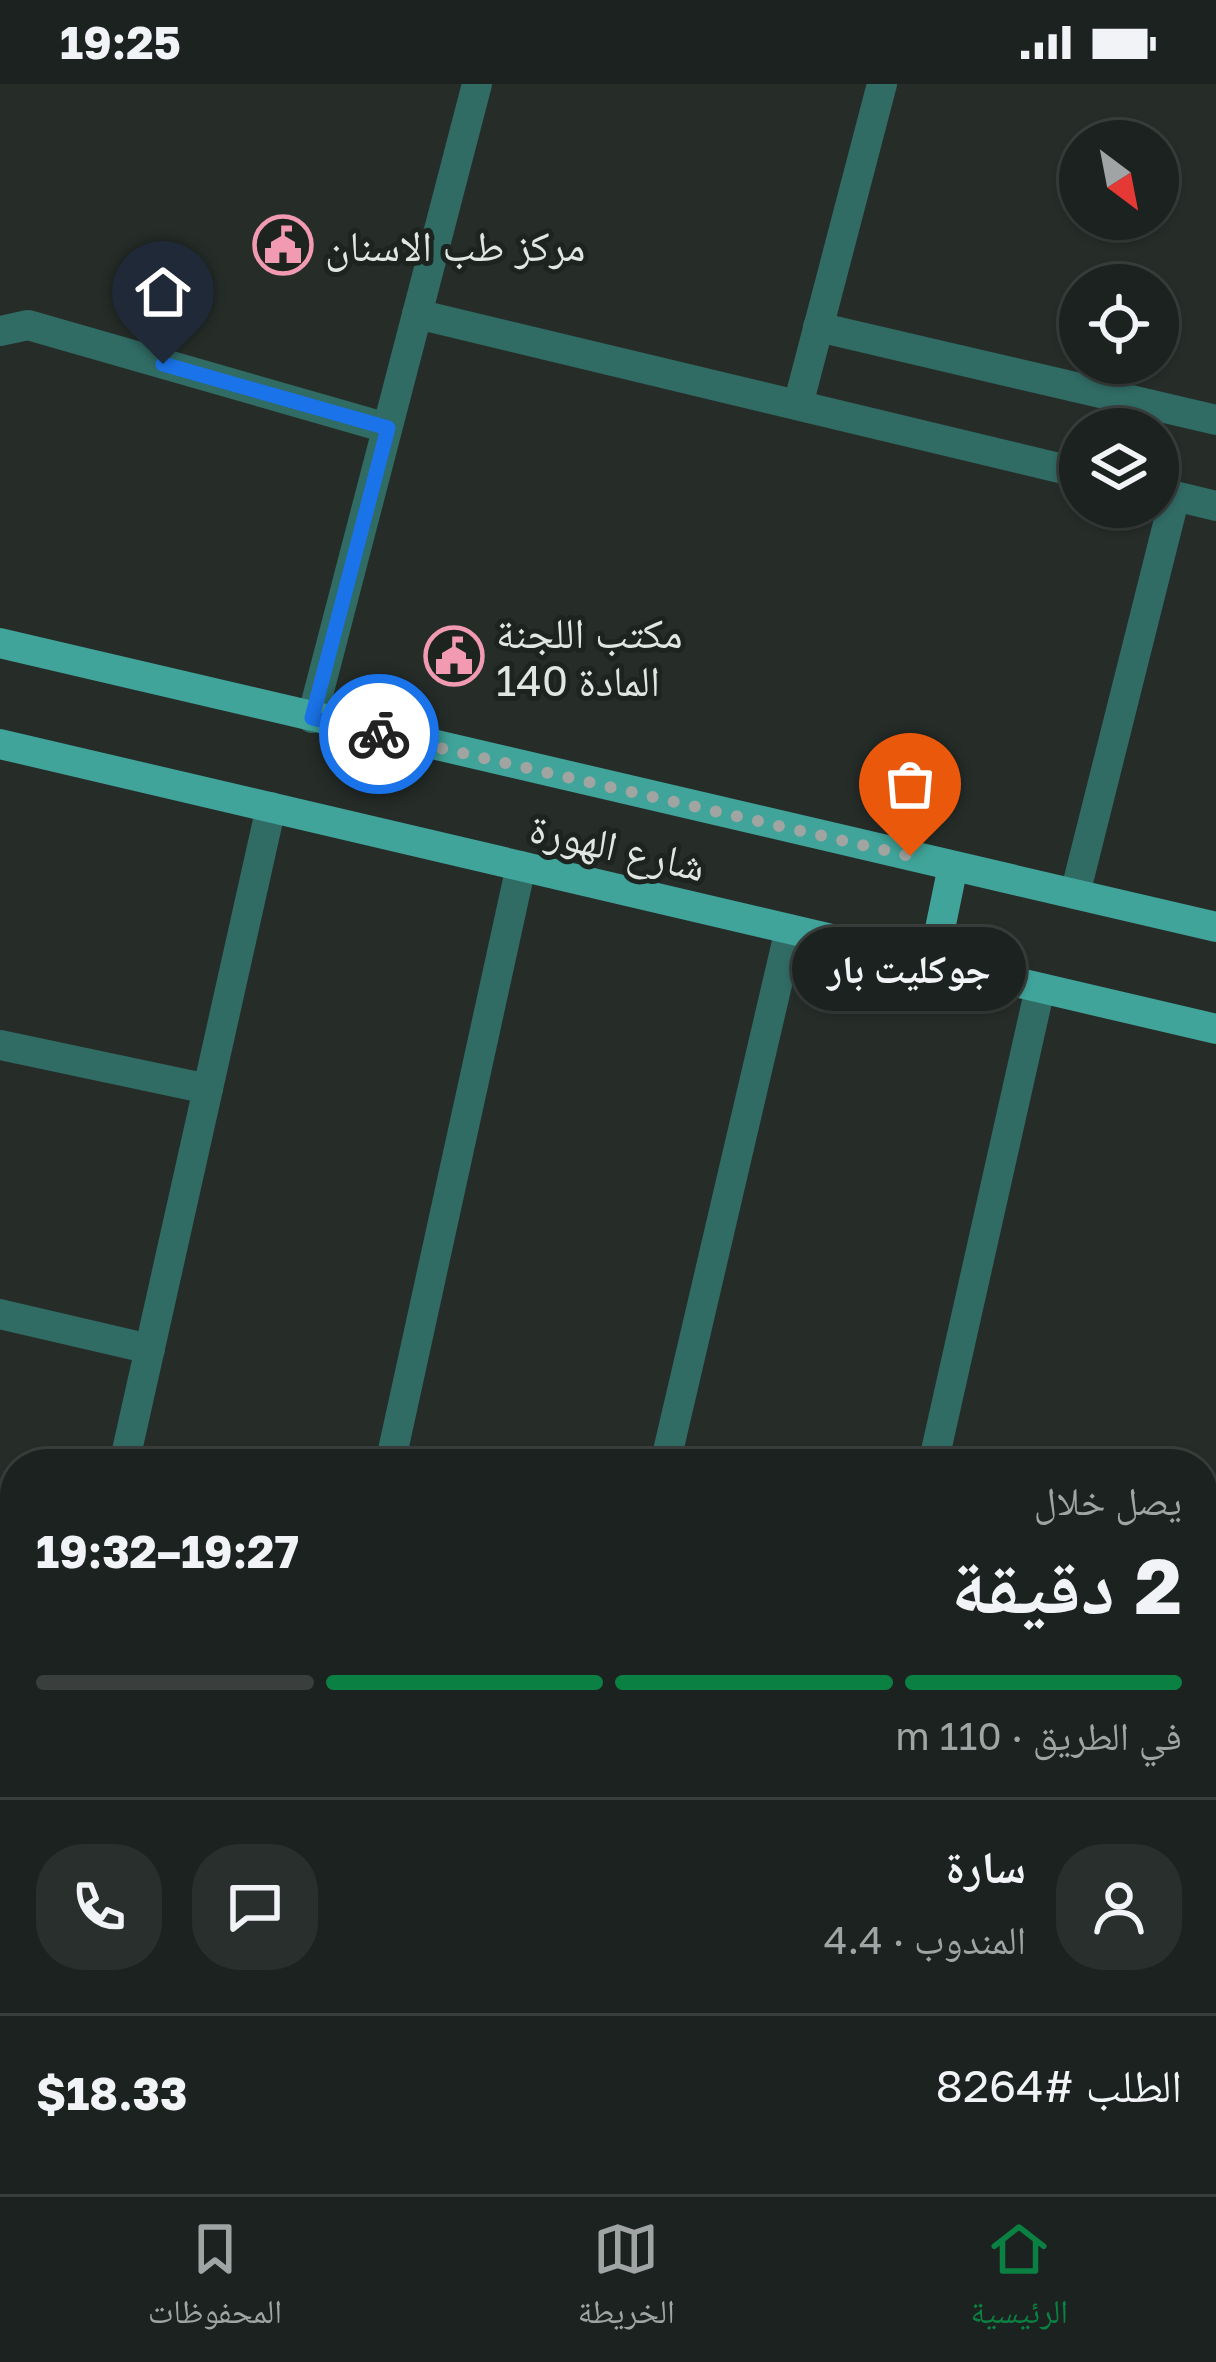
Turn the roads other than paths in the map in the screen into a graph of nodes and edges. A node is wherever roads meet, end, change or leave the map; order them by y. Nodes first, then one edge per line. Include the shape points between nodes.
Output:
1 (881, 84) edge
2 (471, 86) edge
3 (418, 314) junction
4 (818, 327) junction
5 (0, 332) edge
6 (798, 405) junction
7 (1216, 420) edge
8 (388, 428) junction
9 (1059, 468) edge
10 (1179, 497) edge
11 (1216, 506) edge
12 (1159, 528) edge
13 (0, 643) edge
14 (312, 718) junction
15 (0, 744) edge
16 (271, 807) junction
17 (521, 866) junction
18 (953, 866) junction
19 (1075, 894) junction
20 (1216, 927) edge
21 (790, 929) junction
22 (933, 963) junction
23 (1040, 988) junction
24 (1216, 1029) edge
25 (0, 1045) edge
26 (208, 1089) junction
27 (0, 1314) edge
28 (150, 1349) junction
29 (127, 1449) edge
30 (393, 1449) edge
31 (669, 1449) edge
32 (936, 1449) edge

1 - 4 street
2 - 3 street
3 - 6 street
3 - 8 street
4 - 6 street
4 - 7 street
5 - 8 street via 28,325
6 - 9 street
8 - 14 street
10 - 11 street
12 - 19 street
13 - 14 main road, شارع الهورة
14 - 18 main road, شارع الهورة
15 - 16 main road, شارع الهورة
16 - 17 main road, شارع الهورة
16 - 26 street
17 - 21 main road, شارع الهورة
17 - 30 street
18 - 19 main road, شارع الهورة
18 - 22 main road
19 - 20 main road, شارع الهورة
21 - 22 main road, شارع الهورة
21 - 31 street
22 - 23 main road, شارع الهورة
23 - 24 main road, شارع الهورة
23 - 32 street
25 - 26 street
26 - 28 street
27 - 28 street
28 - 29 street

